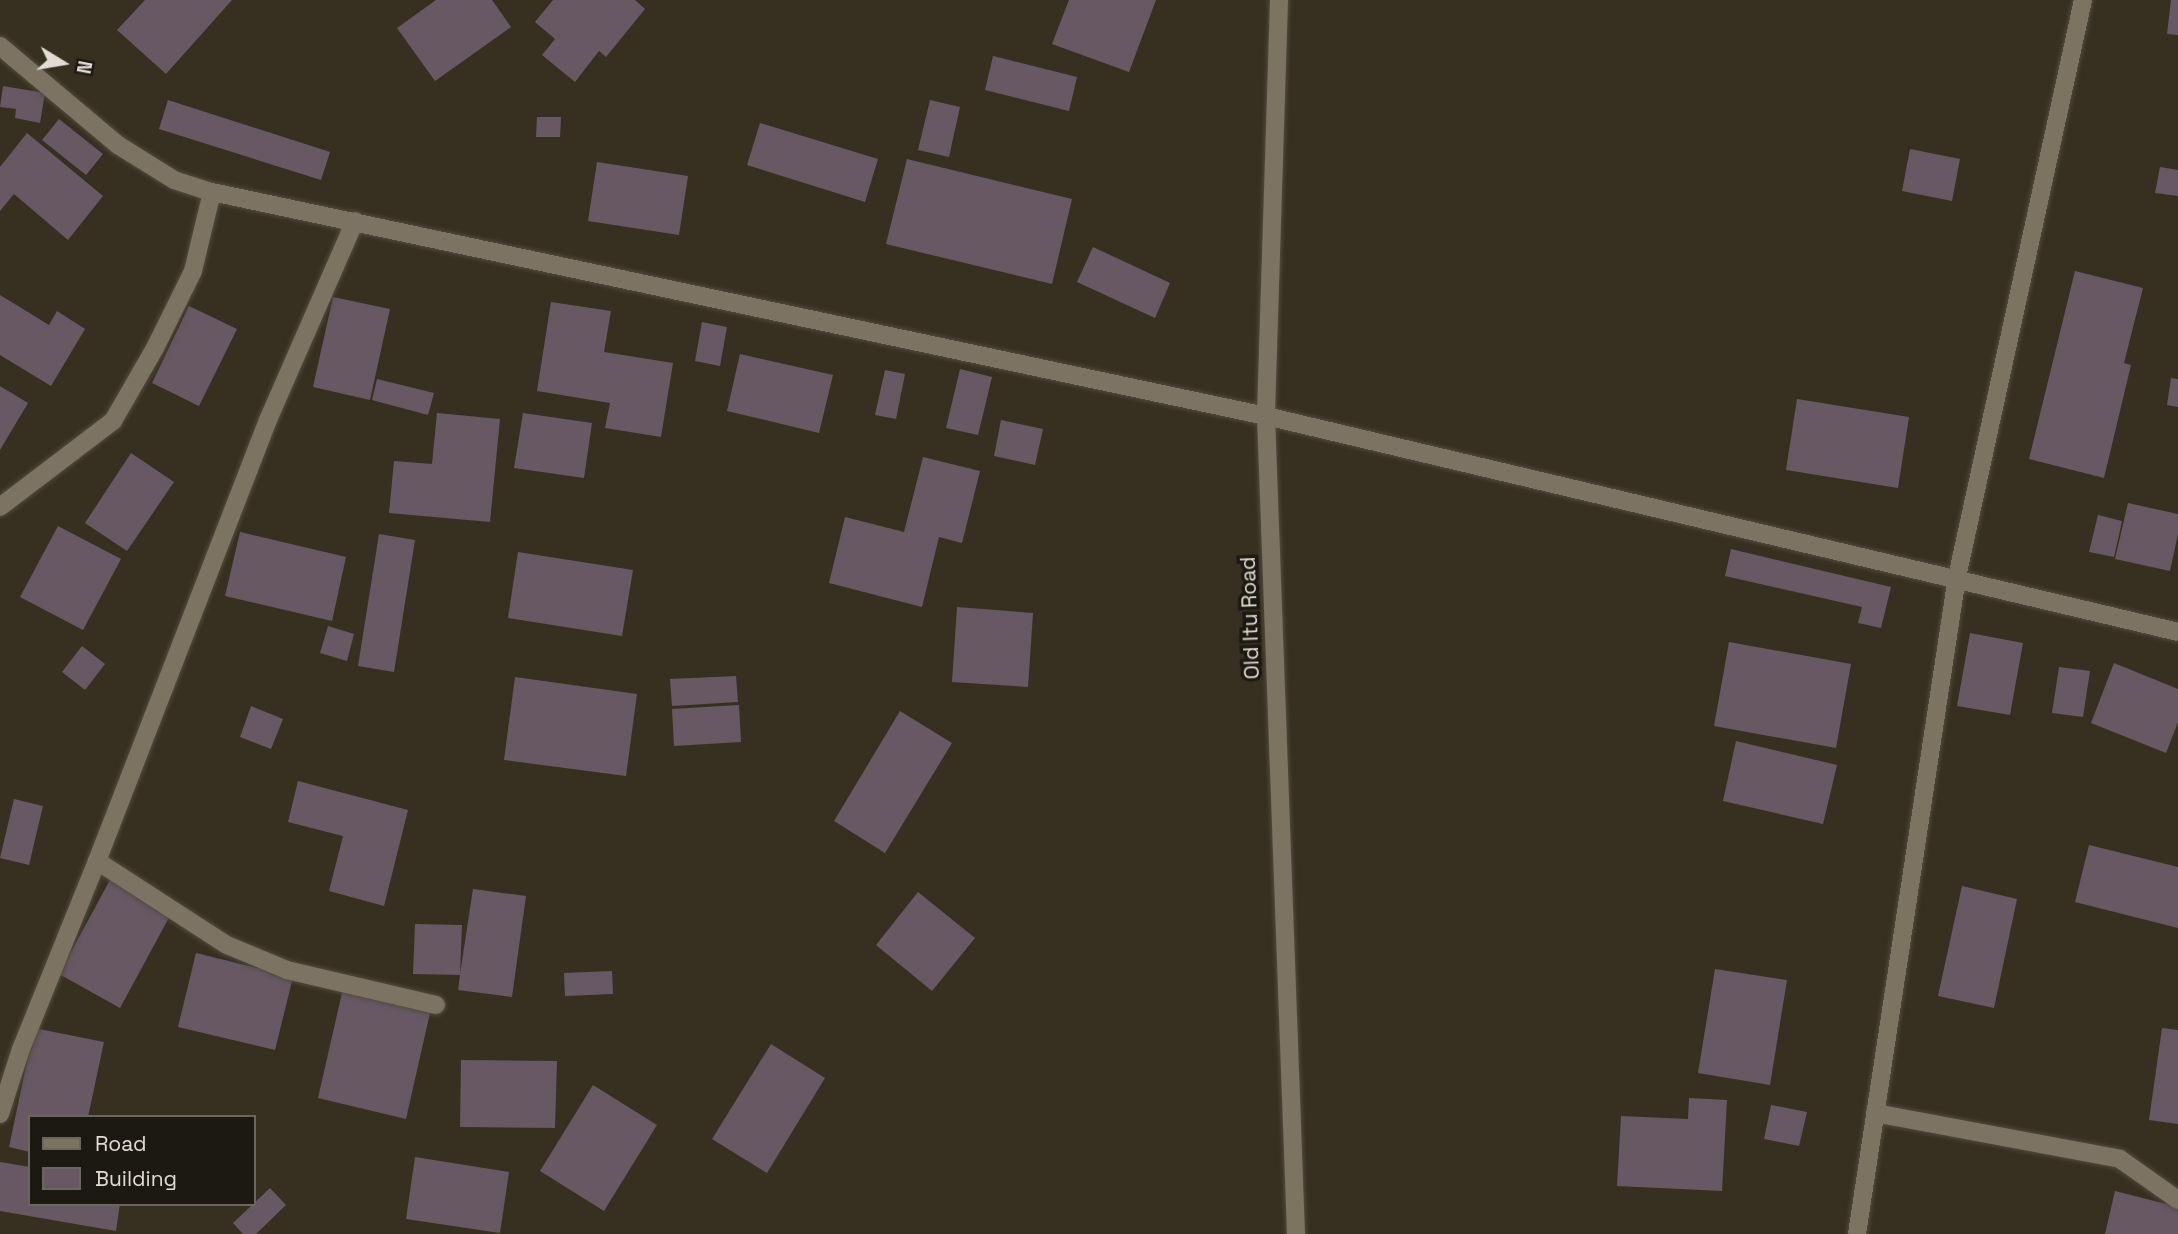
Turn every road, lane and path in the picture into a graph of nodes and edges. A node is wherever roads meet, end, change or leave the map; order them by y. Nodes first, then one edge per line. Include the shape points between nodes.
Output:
1 (1279, 0) edge
2 (2083, 0) edge
3 (0, 46) edge
4 (212, 192) junction
5 (355, 221) junction
6 (1266, 416) junction
7 (0, 507) edge
8 (1957, 577) junction
9 (2178, 632) edge
10 (97, 861) junction
11 (436, 1005) dead end
12 (1875, 1113) junction
13 (0, 1114) edge
14 (2178, 1200) edge
15 (1296, 1234) edge
16 (1857, 1234) edge

1 - 6 street, Old Itu Road
2 - 8 street
3 - 4 street via 118,145 174,180
4 - 5 street
4 - 7 street via 193,271 113,421
5 - 6 street
5 - 10 street via 268,420
6 - 8 street
6 - 15 street, Old Itu Road
8 - 9 street
8 - 12 street
10 - 11 street via 227,945 287,970
10 - 13 street via 21,1049
12 - 14 street via 2120,1158
12 - 16 street

